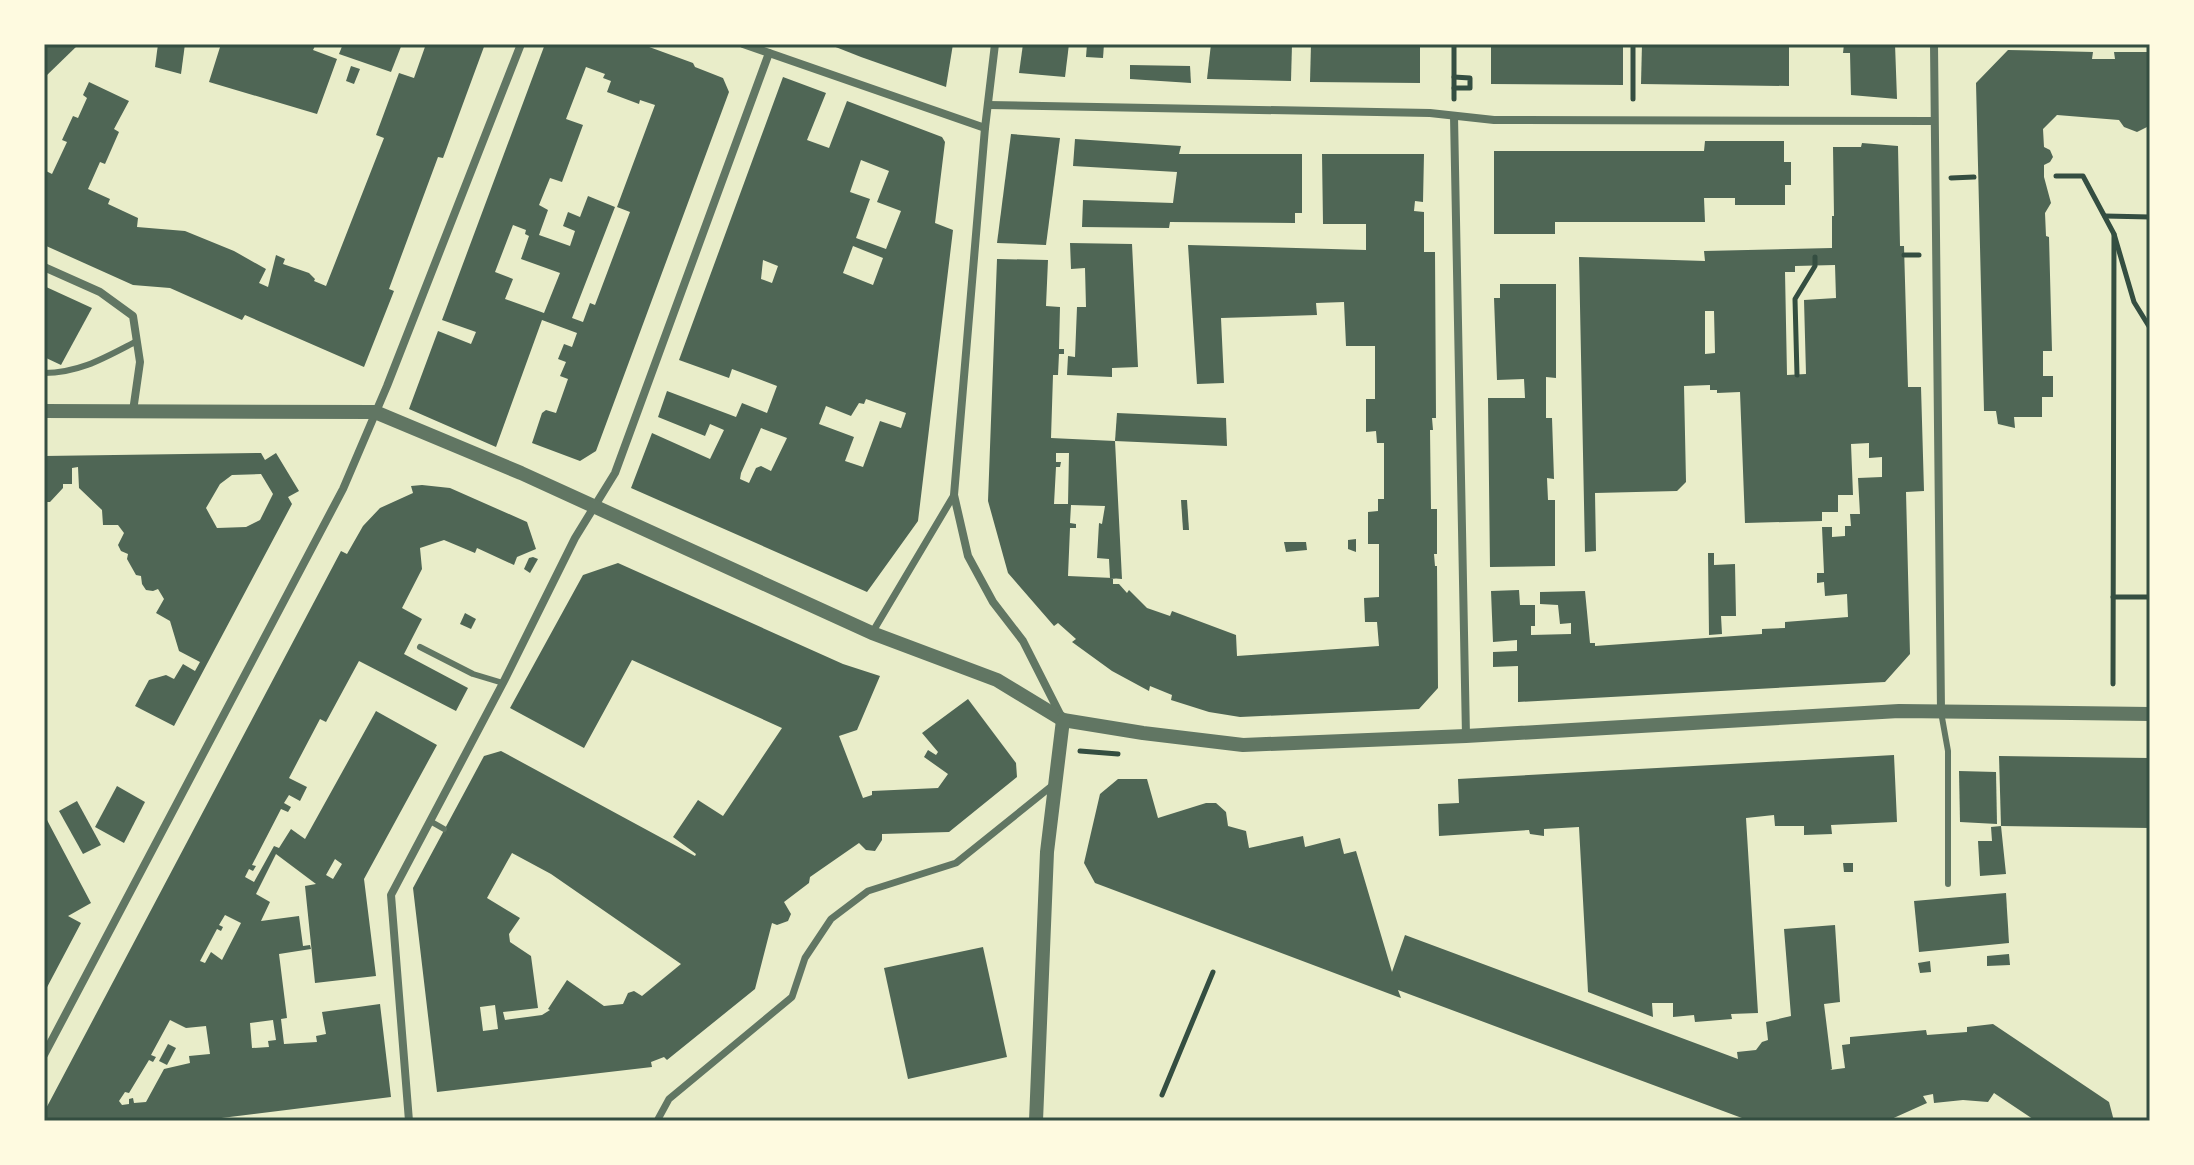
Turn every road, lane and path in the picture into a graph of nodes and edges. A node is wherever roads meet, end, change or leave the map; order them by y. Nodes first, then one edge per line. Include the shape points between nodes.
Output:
1 (521, 44) edge
2 (743, 44) edge
3 (995, 44) edge
4 (1454, 44) edge
5 (1633, 44) edge
6 (1934, 44) edge
7 (769, 53) junction
8 (1454, 77) junction
9 (1454, 88) junction
10 (1633, 99) dead end
11 (988, 105) junction
12 (1454, 116) junction
13 (1934, 121) junction
14 (985, 128) junction
15 (2056, 176) dead end
16 (2105, 216) junction
17 (2150, 217) edge
18 (2114, 234) junction
19 (1815, 257) dead end
20 (44, 267) edge
21 (2150, 328) edge
22 (137, 341) junction
23 (44, 373) edge
24 (1797, 375) dead end
25 (44, 411) edge
26 (133, 411) junction
27 (375, 412) junction
28 (954, 495) junction
29 (595, 507) junction
30 (2113, 597) junction
31 (2150, 597) edge
32 (872, 633) junction
33 (420, 647) dead end
34 (503, 683) junction
35 (2113, 684) dead end
36 (1941, 711) junction
37 (2150, 714) edge
38 (1063, 720) junction
39 (1466, 736) junction
40 (1059, 750) junction
41 (1127, 755) dead end
42 (1053, 785) junction
43 (430, 821) junction
44 (444, 829) dead end
45 (1948, 884) dead end
46 (1213, 972) dead end
47 (44, 1055) edge
48 (1162, 1095) dead end
49 (409, 1121) edge
50 (657, 1121) edge
51 (1036, 1121) edge

1 - 27 street
2 - 7 street
3 - 11 street
4 - 8 path
5 - 10 path
6 - 13 street
7 - 14 street
7 - 29 street via 615,473
8 - 9 path
8 - 9 path via 1470,78 1470,88
9 - 12 path
11 - 12 street
11 - 14 street
12 - 13 street
12 - 39 street
13 - 36 street
14 - 28 street
15 - 16 path via 2083,176
16 - 17 path
16 - 18 path
18 - 21 path via 2134,302
18 - 30 path
19 - 24 path via 1795,299
20 - 22 street via 100,292 133,316
22 - 23 lane via 89,367
22 - 26 street via 140,362
25 - 26 street
26 - 27 street
27 - 29 street
27 - 47 street via 343,489
28 - 32 street
28 - 38 street via 968,556 993,602 1023,641
29 - 32 street
29 - 34 street
30 - 31 path
30 - 35 path
32 - 38 street via 997,680
33 - 34 lane
34 - 43 street
36 - 37 street
36 - 39 street
36 - 45 lane via 1948,751
38 - 39 street via 1243,745
38 - 40 street
40 - 41 path
40 - 42 street
42 - 50 street via 956,863 868,891 831,919 805,958 792,997 669,1099
42 - 51 street
43 - 44 lane
43 - 49 street via 391,895
46 - 48 path

